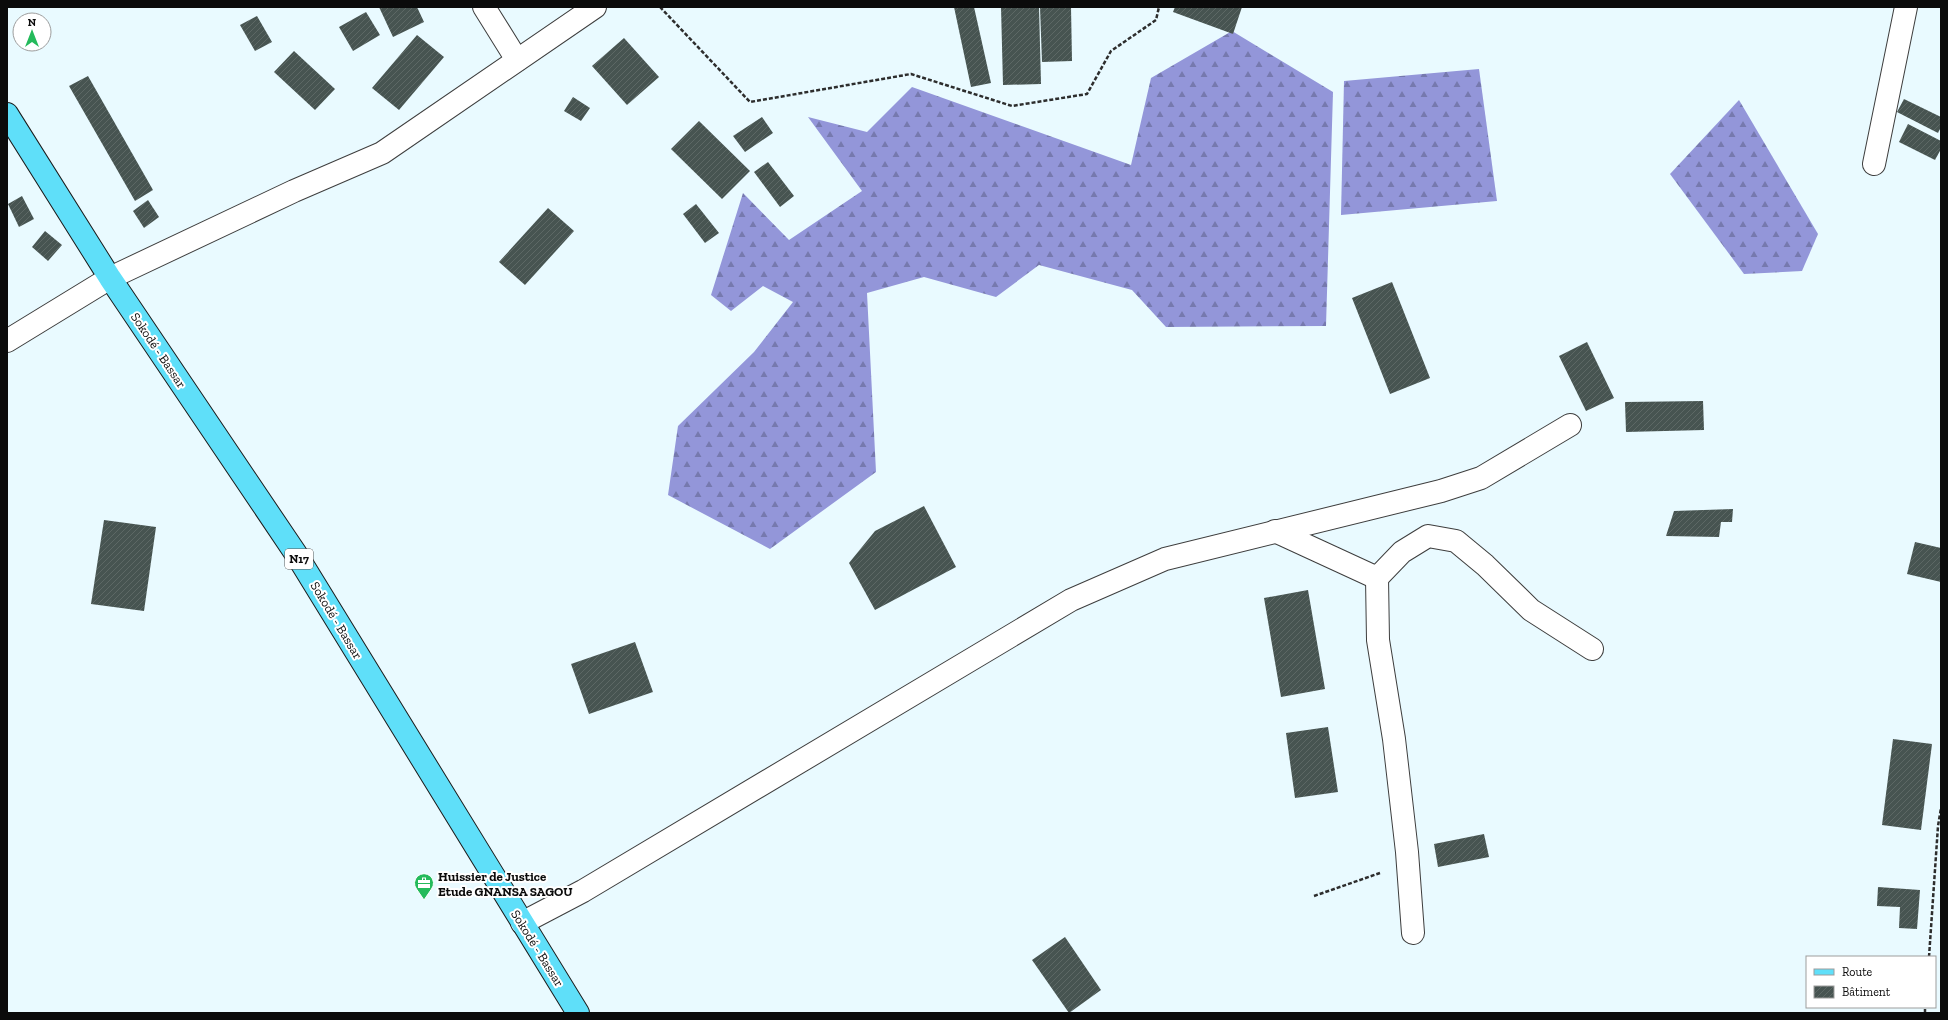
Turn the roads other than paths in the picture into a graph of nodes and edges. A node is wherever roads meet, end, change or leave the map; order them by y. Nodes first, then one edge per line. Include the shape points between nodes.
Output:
1 (484, 7) edge
2 (594, 7) edge
3 (1906, 7) edge
4 (517, 60) junction
5 (7, 114) edge
6 (1874, 164) dead end
7 (110, 278) junction
8 (7, 341) edge
9 (1570, 425) dead end
10 (1275, 531) junction
11 (1377, 578) junction
12 (1592, 649) dead end
13 (522, 923) junction
14 (1412, 933) dead end
15 (578, 1013) edge

1 - 4 street
2 - 4 street
3 - 6 street
4 - 7 street via 382,153 294,191
5 - 7 main road, Sokodé - Bassar / N17
7 - 8 street
7 - 13 main road, Sokodé - Bassar / N17 via 296,554
9 - 10 street via 1481,478 1441,491
10 - 11 street
10 - 13 street via 1165,559 1071,600 583,891
11 - 12 street via 1402,552 1428,536 1456,541 1531,610
11 - 14 street via 1378,640 1394,739 1407,852
13 - 15 main road, Sokodé - Bassar / N17

